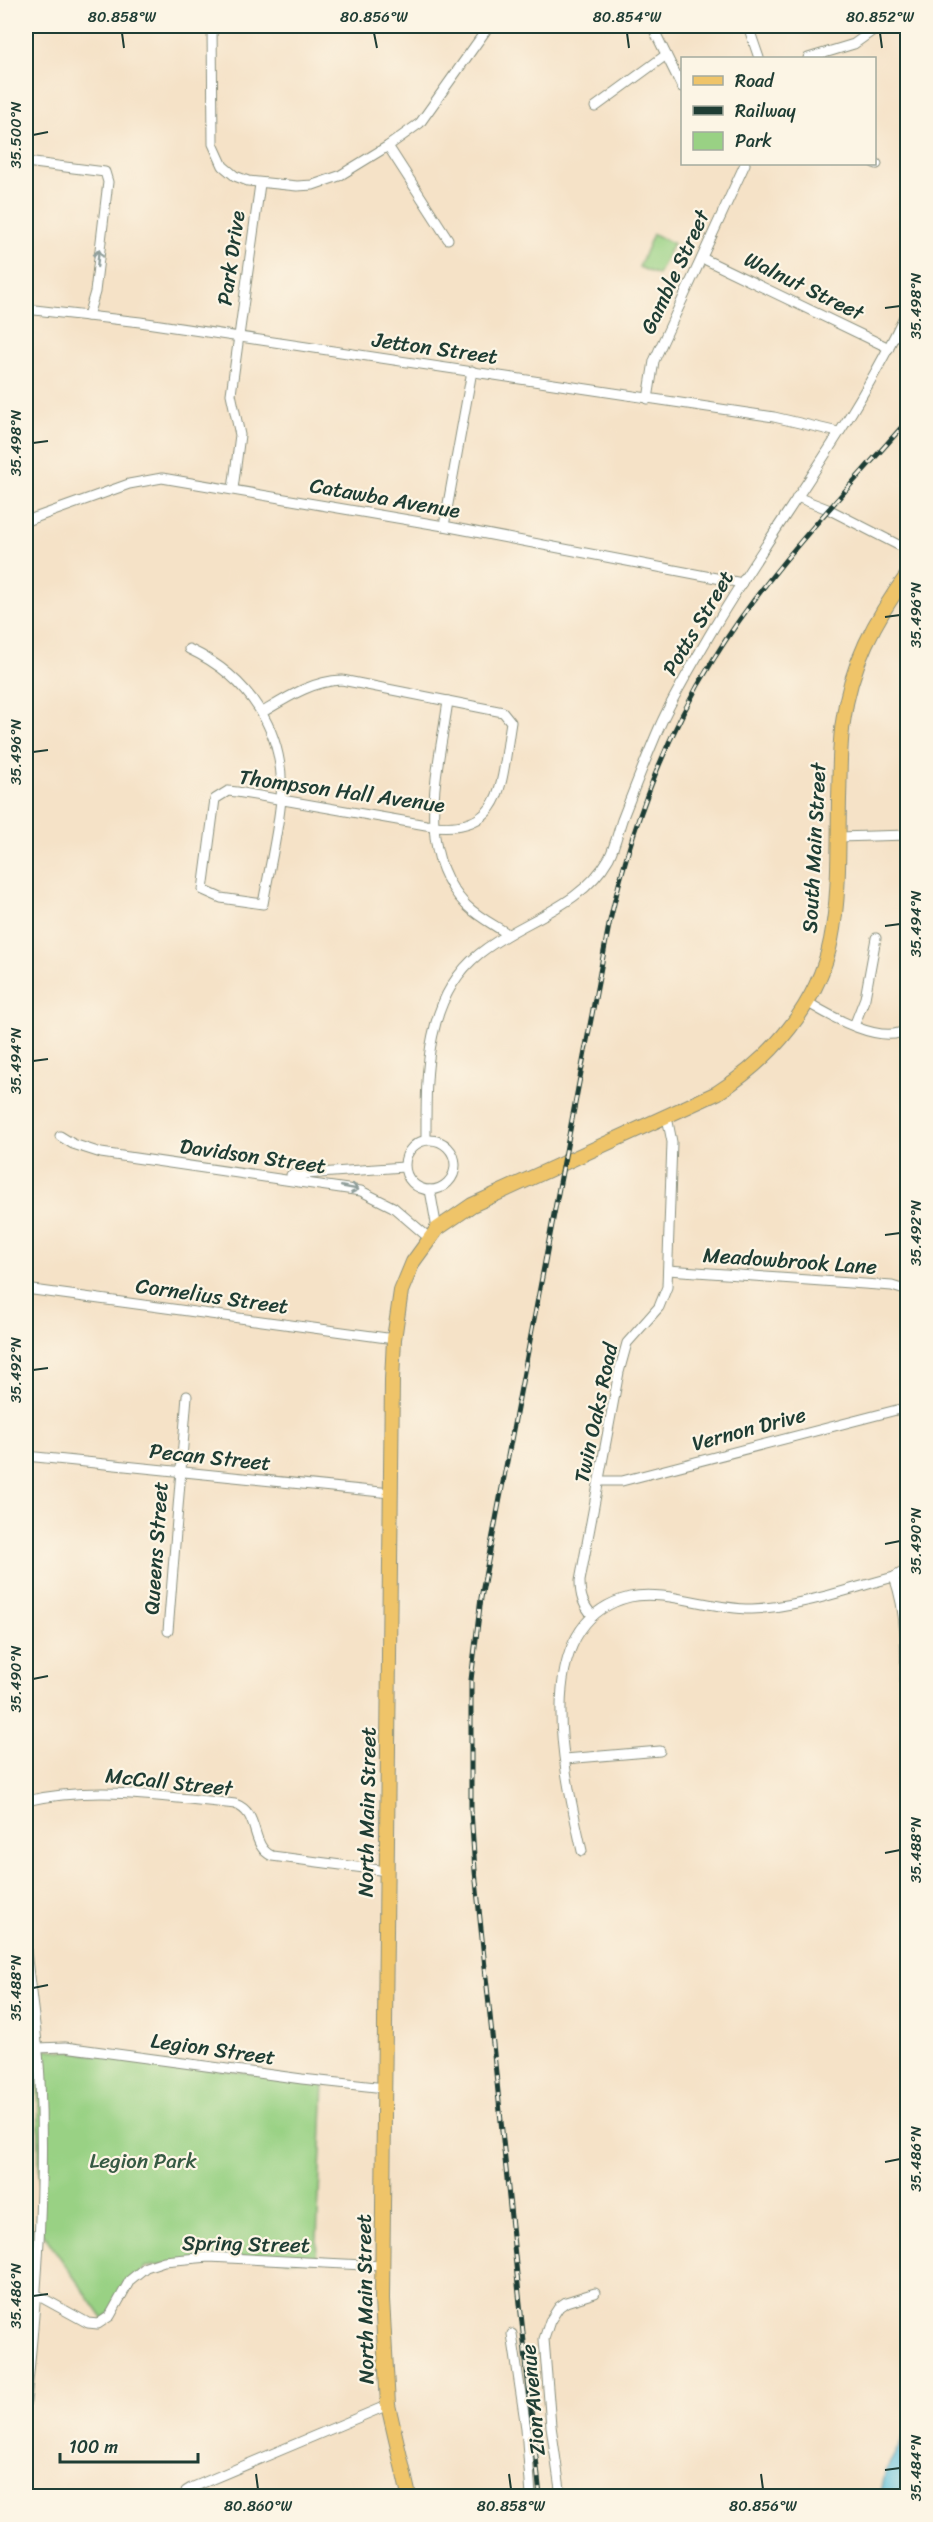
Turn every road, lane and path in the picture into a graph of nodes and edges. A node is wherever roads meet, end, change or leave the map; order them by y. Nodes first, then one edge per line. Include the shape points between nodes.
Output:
1 (212, 26) edge
2 (652, 26) edge
3 (748, 26) edge
4 (879, 26) edge
5 (486, 27) edge
6 (666, 55) junction
7 (759, 57) edge
8 (811, 57) edge
9 (681, 85) edge
10 (595, 107) dead end
11 (388, 146) junction
12 (26, 162) edge
13 (745, 165) edge
14 (260, 184) junction
15 (448, 239) dead end
16 (702, 258) junction
17 (908, 308) edge
18 (26, 309) edge
19 (88, 316) junction
20 (237, 337) junction
21 (889, 348) junction
22 (472, 371) junction
23 (648, 399) junction
24 (838, 432) junction
25 (233, 489) junction
26 (797, 497) junction
27 (26, 521) edge
28 (444, 526) junction
29 (908, 550) edge
30 (908, 574) edge
31 (742, 583) junction
32 (189, 649) dead end
33 (448, 701) junction
34 (263, 712) junction
35 (281, 799) junction
36 (433, 826) junction
37 (908, 836) edge
38 (838, 837) junction
39 (508, 934) junction
40 (876, 938) dead end
41 (807, 1002) junction
42 (854, 1026) junction
43 (908, 1028) edge
44 (668, 1117) junction
45 (60, 1136) dead end
46 (426, 1139) junction
47 (404, 1167) junction
48 (271, 1177) junction
49 (517, 1184) joint
50 (430, 1190) junction
51 (433, 1234) junction
52 (668, 1270) junction
53 (26, 1289) edge
54 (908, 1291) edge
55 (394, 1339) junction
56 (187, 1396) dead end
57 (908, 1407) edge
58 (26, 1456) edge
59 (180, 1472) junction
60 (599, 1481) junction
61 (392, 1493) junction
62 (908, 1569) edge
63 (894, 1577) junction
64 (593, 1616) junction
65 (168, 1631) dead end
66 (905, 1688) dead end
67 (660, 1751) dead end
68 (565, 1759) junction
69 (26, 1801) edge
70 (582, 1851) dead end
71 (387, 1871) junction
72 (26, 1948) edge
73 (37, 2048) junction
74 (385, 2088) junction
75 (383, 2266) junction
76 (595, 2293) dead end
77 (37, 2295) junction
78 (512, 2334) dead end
79 (26, 2402) edge
80 (388, 2405) junction
81 (186, 2496) edge
82 (409, 2496) edge
83 (531, 2496) edge
84 (561, 2496) edge

1 - 14 street via 215,153 229,172
2 - 6 street
3 - 7 street
4 - 8 street via 854,44
5 - 11 street via 428,114
6 - 9 street
6 - 10 street
11 - 14 street via 326,181 297,186
11 - 15 street
19 -> 12 street via 95,292 108,182 105,172
13 - 16 street, Gamble Street
14 - 20 street, Park Drive
16 - 21 street, Walnut Street
16 - 23 street, Gamble Street via 654,361
17 - 21 street, Potts Street
18 - 19 street, Jetton Street
19 - 20 street, Jetton Street
20 - 22 street, Jetton Street
20 - 25 street, Park Drive via 231,394 240,441
21 - 24 street, Potts Street
22 - 23 street, Jetton Street
22 - 28 street
23 - 24 street, Jetton Street via 774,417
24 - 26 street, Potts Street
25 - 27 street, Catawba Avenue via 149,478
25 - 28 street, Catawba Avenue
26 - 29 street
26 - 31 street, Potts Street
28 - 31 street, Catawba Avenue
30 - 38 main road, South Main Street via 866,641 848,696 840,750
31 - 39 street, Potts Street via 659,727 609,857 591,884 560,907
32 - 34 street via 233,676
33 - 34 street, Thompson Hall Avenue via 334,681 307,688
33 - 36 street
33 - 36 street, Thompson Hall Avenue via 503,712 511,722 499,795 487,815 473,822
34 - 35 street via 280,757
35 - 35 street, Thompson Hall Avenue via 228,791 215,799 203,890 263,904
35 - 36 street, Thompson Hall Avenue
36 - 39 street via 439,859 453,889 480,917
37 - 38 street
38 - 41 main road, South Main Street via 830,943
39 - 46 street, Potts Street via 477,955 455,980 436,1021 427,1065
40 - 42 street via 865,998
41 - 42 street
41 - 44 main road, South Main Street via 777,1044 749,1071 717,1093
42 - 43 street via 891,1034
44 - 49 main road, South Main Street
44 - 52 street, Twin Oaks Road via 672,1143
45 - 48 street, Davidson Street via 101,1153
46 - 47 street via 410,1149
46 - 50 street via 446,1145 455,1163 449,1182
47 - 48 street
47 - 50 street via 415,1186
48 -> 51 street, Davidson Street via 375,1196
49 - 51 main road, North Main Street via 463,1210
50 - 51 street
51 - 55 main road, North Main Street via 413,1262 401,1291
52 - 54 street, Meadowbrook Lane via 892,1286
52 - 60 street, Twin Oaks Road via 663,1301 625,1349
53 - 55 street, Cornelius Street
55 - 61 main road, North Main Street
56 - 59 street, Queens Street
57 - 60 street, Vernon Drive via 622,1481
58 - 59 street, Pecan Street
59 - 61 street, Pecan Street
59 - 65 street, Queens Street
60 - 64 street, Twin Oaks Road via 580,1581 583,1602
61 - 71 main road, North Main Street
62 - 63 street
63 - 64 street via 795,1603 755,1609 631,1596
63 - 66 street via 906,1642
64 - 68 street via 578,1633 564,1673
67 - 68 street
68 - 70 street
69 - 71 street, McCall Street via 64,1793 99,1792 235,1804 247,1810 268,1854
71 - 74 main road, North Main Street
72 - 73 street
73 - 74 street, Legion Street via 65,2047
73 - 77 street
74 - 75 main road, North Main Street
75 - 77 street, Spring Street via 209,2257 164,2261 147,2267 130,2280 110,2316 98,2324 88,2323
75 - 80 main road, North Main Street
76 - 84 street, Zion Avenue via 559,2307 544,2339
77 - 79 street
78 - 83 street
80 - 81 street via 191,2488
80 - 82 main road, North Main Street

